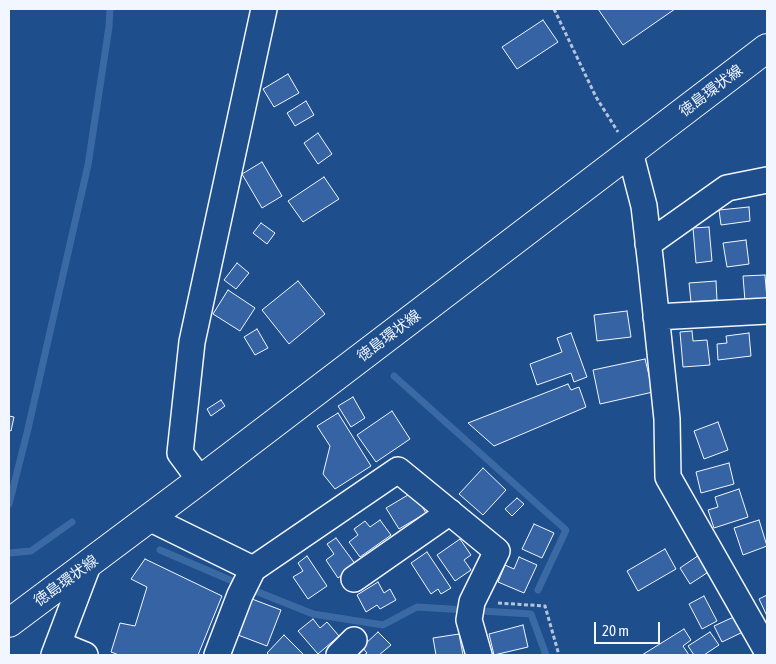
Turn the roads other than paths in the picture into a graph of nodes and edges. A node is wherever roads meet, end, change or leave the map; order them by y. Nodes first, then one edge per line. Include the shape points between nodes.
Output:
1 (264, 9) edge
2 (767, 48) edge
3 (630, 152) junction
4 (767, 180) edge
5 (648, 244) junction
6 (767, 311) edge
7 (656, 317) junction
8 (200, 480) junction
9 (450, 512) junction
10 (149, 518) junction
11 (88, 565) junction
12 (253, 568) junction
13 (354, 579) dead end
14 (9, 623) edge
15 (56, 650) edge
16 (767, 651) edge
17 (85, 655) edge
18 (217, 655) edge
19 (479, 655) edge

1 - 8 street via 192,342 180,453
2 - 3 main road, 徳島環状線
3 - 5 street via 644,206
3 - 8 main road, 徳島環状線
4 - 5 street via 727,188
5 - 7 street
6 - 7 street
7 - 16 street via 667,419 668,477
8 - 10 main road, 徳島環状線
9 - 12 street via 398,470
9 - 13 street
9 - 19 street via 497,551 471,611
10 - 11 main road, 徳島環状線
10 - 12 street
11 - 14 main road, 徳島環状線
11 - 15 street
12 - 18 street
15 - 17 street

